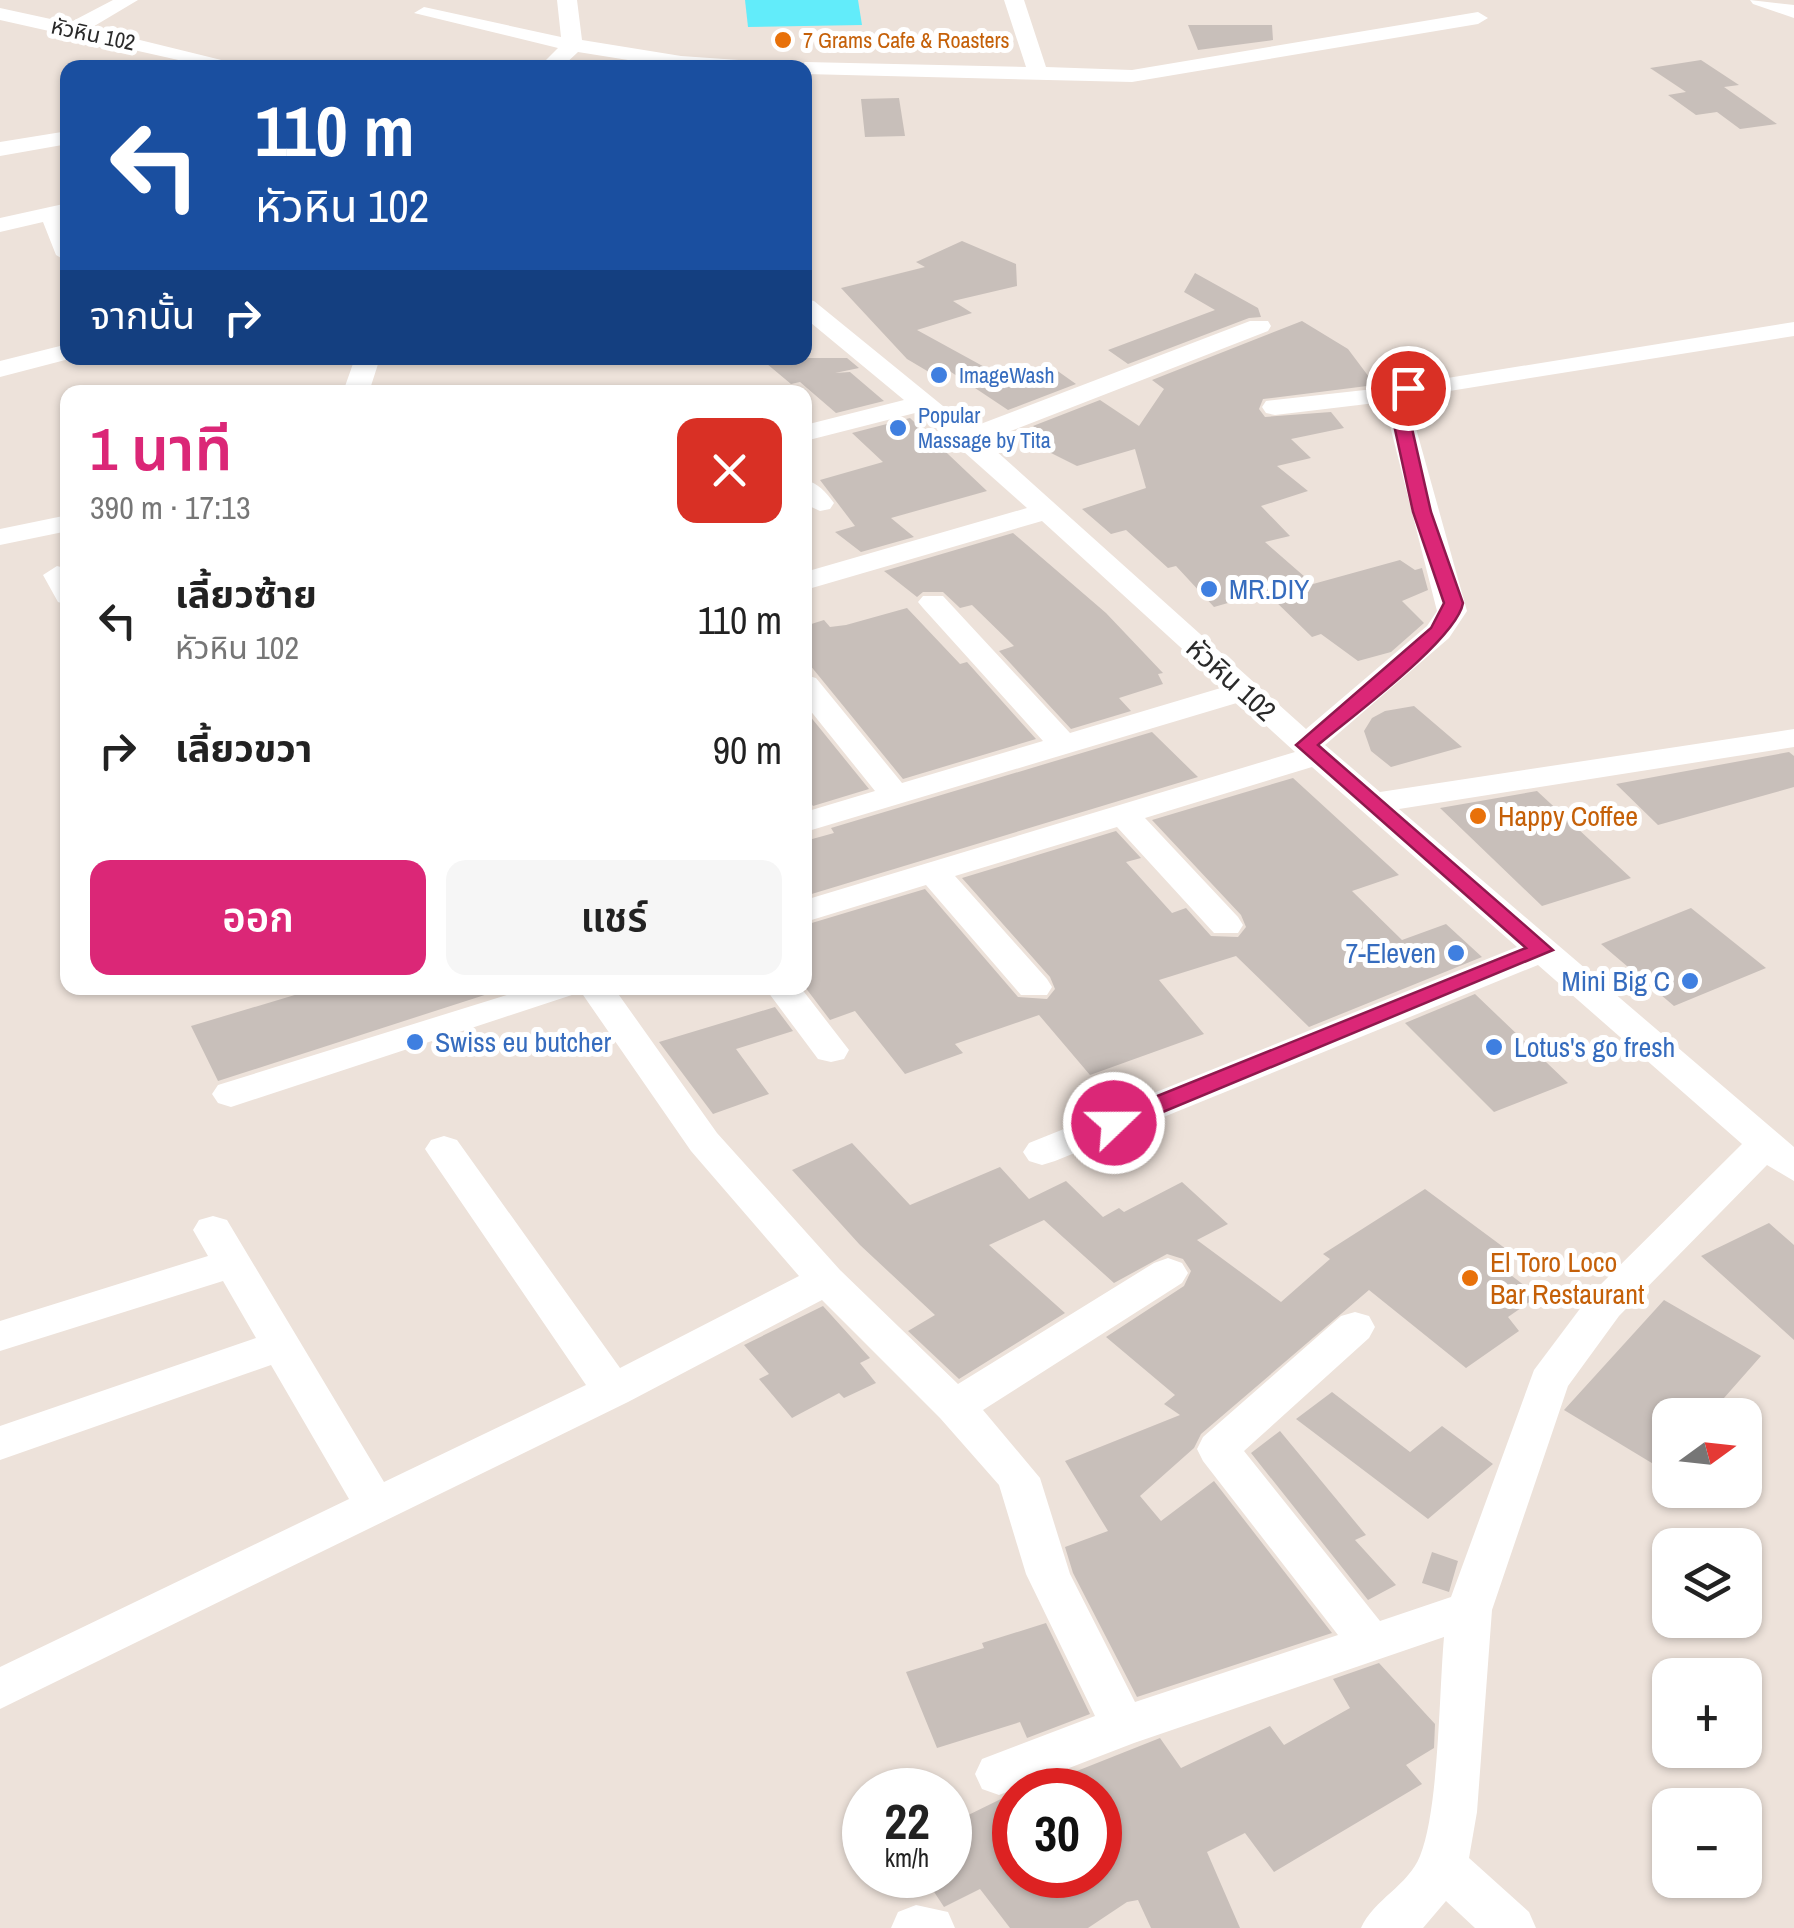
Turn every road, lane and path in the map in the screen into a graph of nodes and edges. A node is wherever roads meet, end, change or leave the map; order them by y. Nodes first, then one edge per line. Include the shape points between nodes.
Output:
1 (128, 0) edge
2 (566, 0) edge
3 (1014, 0) edge
4 (1760, 0) edge
5 (424, 12) dead end
6 (1794, 12) edge
7 (0, 14) edge
8 (1478, 18) dead end
9 (72, 30) junction
10 (572, 46) junction
11 (208, 60) edge
12 (557, 60) edge
13 (653, 60) edge
14 (812, 68) edge
15 (1038, 74) junction
16 (60, 138) edge
17 (0, 149) edge
18 (59, 212) edge
19 (0, 225) edge
20 (812, 312) edge
21 (1259, 326) dead end
22 (1794, 328) edge
23 (60, 353) edge
24 (0, 368) edge
25 (1398, 396) junction
26 (921, 404) junction
27 (1276, 406) dead end
28 (812, 430) edge
29 (967, 440) junction
30 (1043, 512) junction
31 (60, 525) edge
32 (0, 537) edge
33 (812, 579) edge
34 (933, 602) dead end
35 (1245, 691) junction
36 (812, 693) edge
37 (1791, 742) edge
38 (1064, 745) junction
39 (1311, 750) junction
40 (895, 795) junction
41 (1374, 803) junction
42 (1124, 815) junction
43 (812, 820) edge
44 (934, 872) junction
45 (812, 909) edge
46 (1226, 925) dead end
47 (1542, 950) junction
48 (1034, 987) dead end
49 (544, 995) edge
50 (601, 995) edge
51 (788, 995) edge
52 (831, 1050) dead end
53 (231, 1094) dead end
54 (444, 1149) dead end
55 (1042, 1152) dead end
56 (1780, 1156) edge
57 (1168, 1274) dead end
58 (826, 1280) junction
59 (1355, 1327) dead end
60 (0, 1336) edge
61 (281, 1345) junction
62 (613, 1390) junction
63 (955, 1406) junction
64 (0, 1442) edge
65 (376, 1507) junction
66 (1470, 1610) junction
67 (1370, 1642) junction
68 (0, 1689) edge
69 (1123, 1726) junction
70 (1014, 1768) edge
71 (1442, 1866) junction
72 (916, 1928) edge
73 (930, 1928) edge
74 (1386, 1928) edge
75 (1511, 1928) edge

1 - 9 street
2 - 10 street
3 - 15 street
4 - 6 street
5 - 10 street
7 - 9 street, หัวหิน 102
8 - 15 street via 1132,76
9 - 11 street, หัวหิน 102
10 - 12 street
10 - 13 street
14 - 15 street
16 - 17 street
18 - 19 street
20 - 26 street, หัวหิน 102
21 - 29 street
22 - 25 street via 1442,381
23 - 24 street
25 - 27 street
25 - 39 street via 1422,512 1454,603 1438,632
26 - 28 street
26 - 29 street, หัวหิน 102
29 - 30 street, หัวหิน 102
30 - 33 street
30 - 35 street, หัวหิน 102
31 - 32 street
34 - 38 street
35 - 38 street
35 - 39 street, หัวหิน 102
36 - 40 street
37 - 41 street
38 - 40 street
39 - 41 street, หัวหิน 102
39 - 42 street
40 - 43 street
41 - 47 street, หัวหิน 102
42 - 44 street
42 - 46 street
44 - 45 street
44 - 48 street
47 - 55 street
47 - 56 street, หัวหิน 102
49 - 53 street
50 - 58 street via 704,1142
51 - 52 street
54 - 62 street
56 - 66 street via 1605,1306 1549,1381
57 - 63 street
58 - 62 street
58 - 63 street
59 - 67 street via 1218,1449
60 - 61 street via 223,1247
61 - 64 street
61 - 65 street
62 - 65 street
63 - 69 street via 1018,1478 1048,1574
65 - 68 street
66 - 67 street
66 - 71 street
67 - 69 street
69 - 70 street
71 - 74 street
71 - 75 street
72 - 73 street

